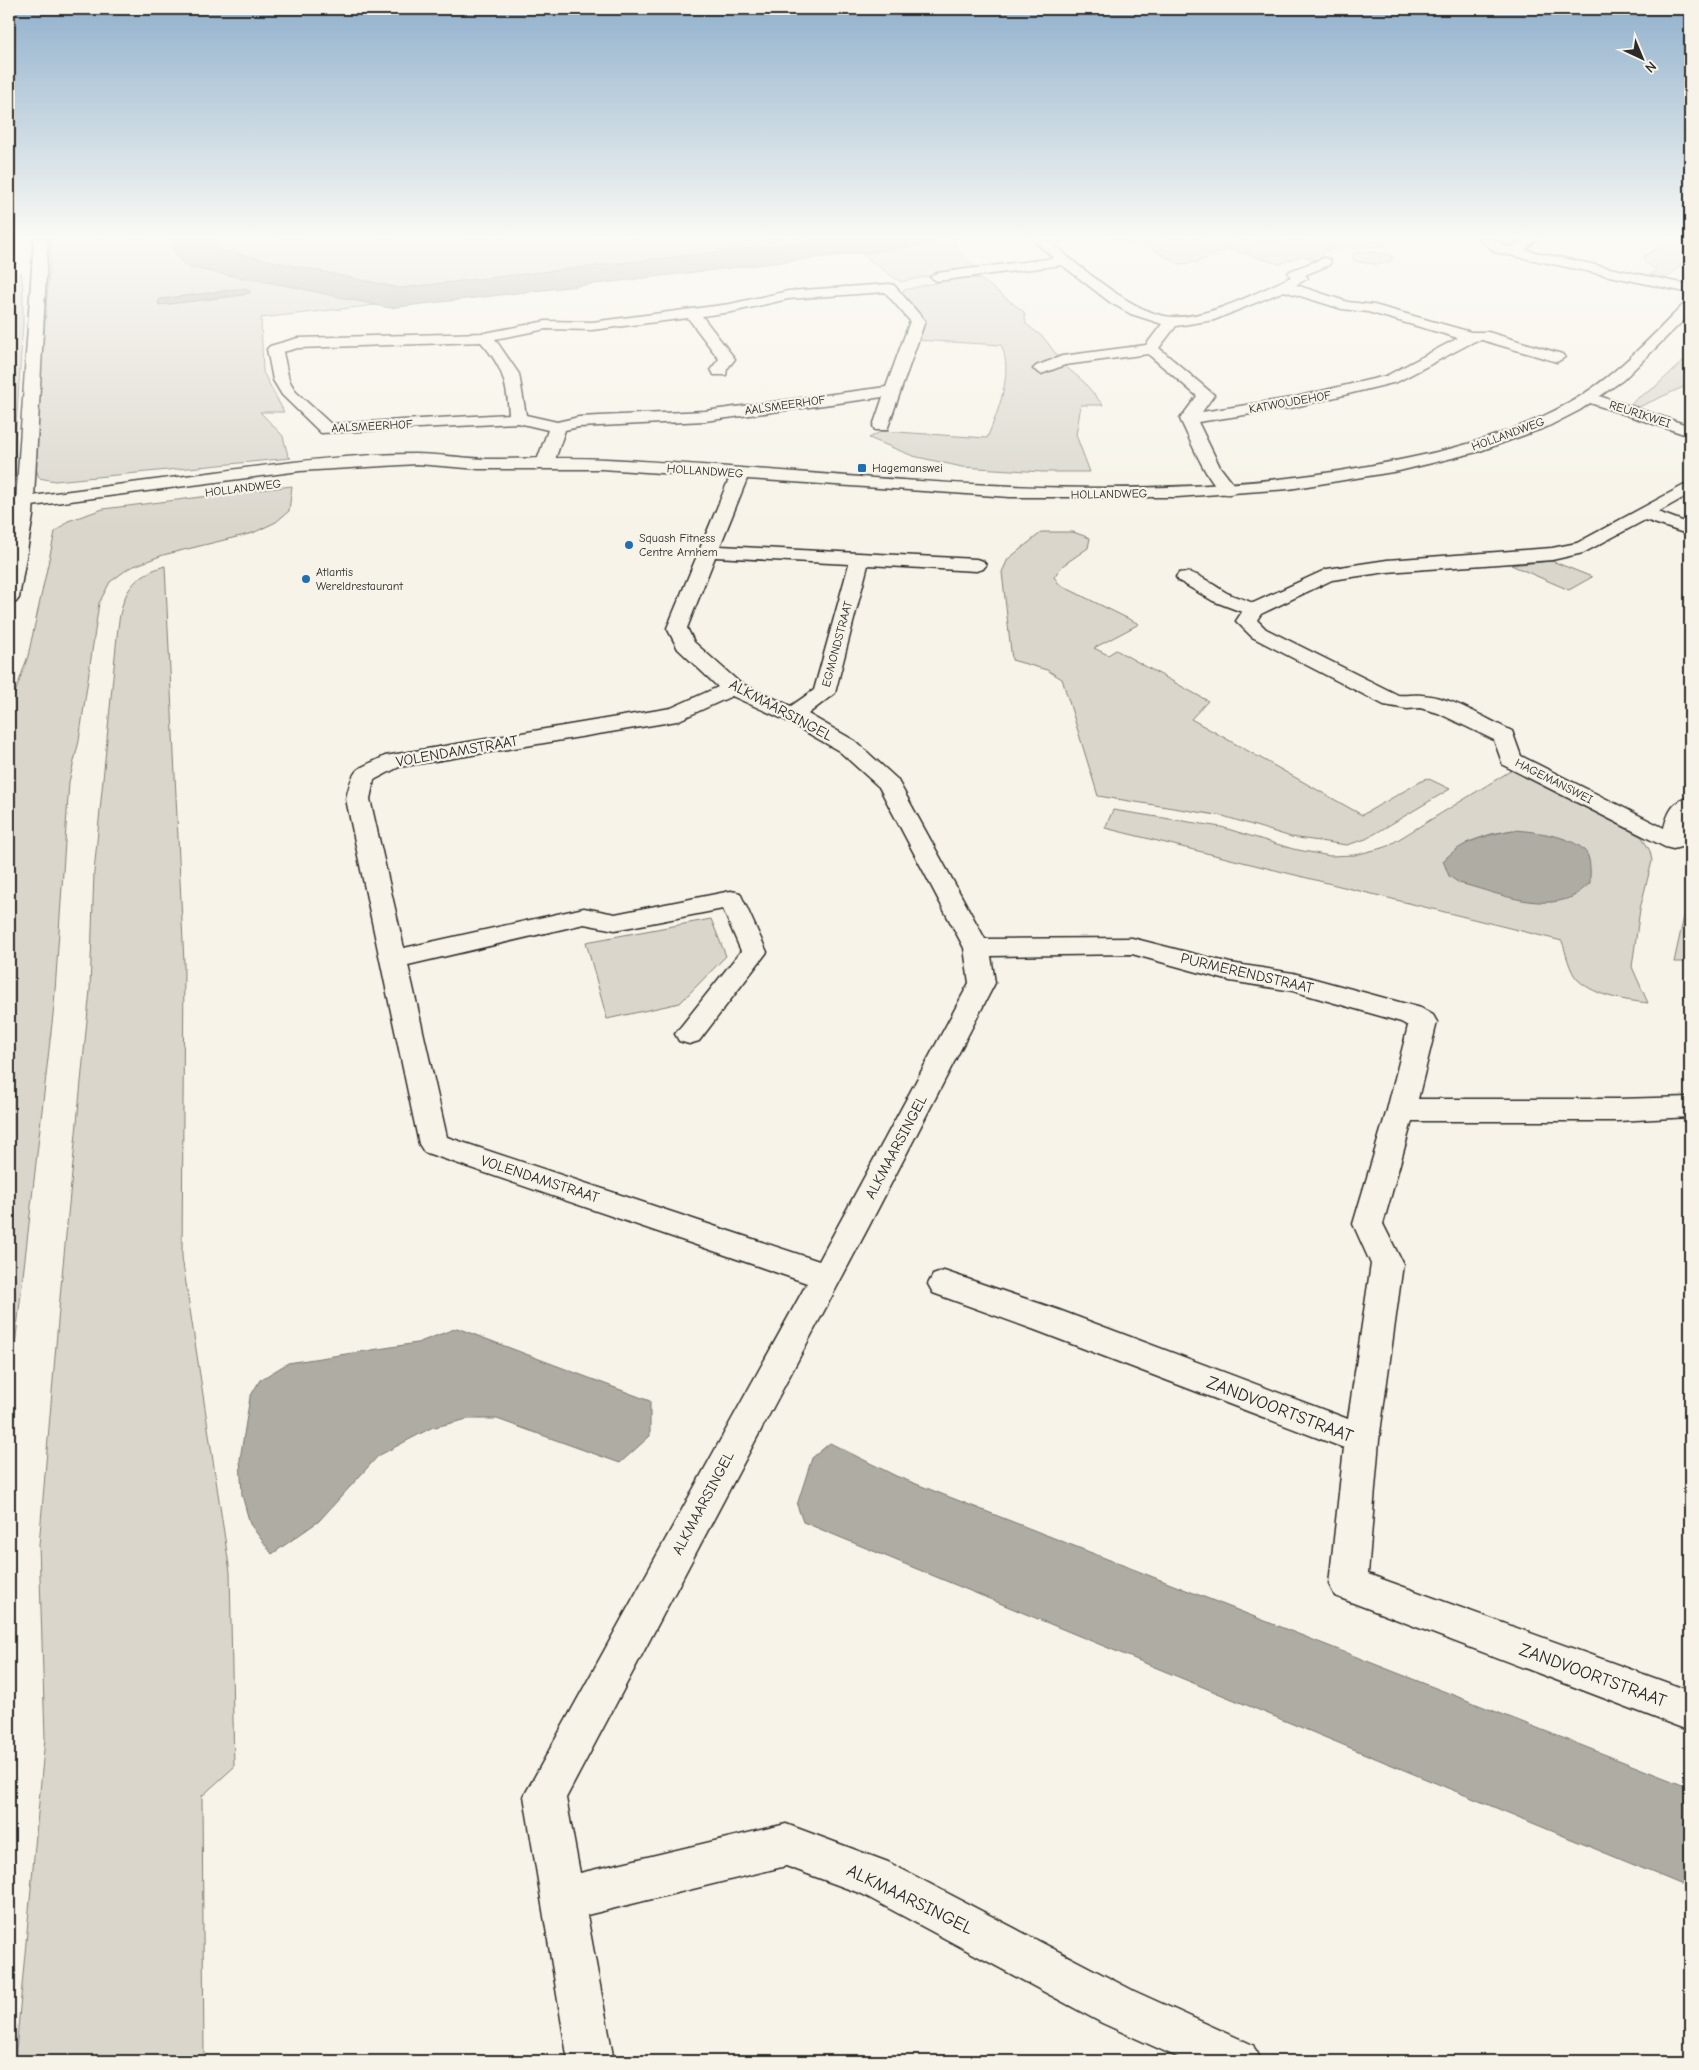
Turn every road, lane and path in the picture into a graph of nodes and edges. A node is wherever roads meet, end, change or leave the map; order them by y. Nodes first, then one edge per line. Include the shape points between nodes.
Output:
1 (32, 335) edge
2 (497, 335) edge
3 (708, 335) edge
4 (913, 335) edge
5 (1162, 335) edge
6 (1463, 335) edge
7 (1661, 335) edge
8 (485, 337) junction
9 (1471, 337) junction
10 (1151, 349) junction
11 (1557, 358) dead end
12 (1041, 369) dead end
13 (720, 372) dead end
14 (893, 390) junction
15 (1590, 398) junction
16 (518, 418) junction
17 (1188, 419) junction
18 (881, 426) dead end
19 (557, 428) junction
20 (1690, 431) edge
21 (545, 463) junction
22 (740, 474) junction
23 (1690, 487) edge
24 (1228, 489) junction
25 (17, 509) edge
26 (1644, 513) junction
27 (1690, 530) edge
28 (708, 551) junction
29 (860, 559) junction
30 (976, 564) dead end
31 (1186, 577) dead end
32 (9, 598) edge
33 (1254, 610) junction
34 (732, 688) junction
35 (793, 715) junction
36 (1690, 804) edge
37 (977, 948) junction
38 (394, 959) junction
39 (689, 1034) dead end
40 (1690, 1107) edge
41 (1401, 1110) junction
42 (825, 1276) junction
43 (944, 1284) dead end
44 (1362, 1440) junction
45 (1690, 1711) edge
46 (563, 1899) junction
47 (591, 2061) edge
48 (1237, 2061) edge

1 - 25 street
2 - 8 street, AALSMEERHOF
3 - 13 street via 727,360
4 - 14 street, AALSMEERHOF
5 - 10 street
6 - 9 street
7 - 15 street, HOLLANDWEG via 1626,370
8 - 16 street via 514,376
8 - 16 street, AALSMEERHOF via 298,343 275,349 281,380 290,395 327,429
9 - 11 street via 1483,335
9 - 17 street, KATWOUDEHOF via 1390,379 1291,403
10 - 12 street via 1062,361
10 - 17 street via 1206,395
14 - 18 street, AALSMEERHOF
14 - 19 street, AALSMEERHOF via 705,416 579,422
15 - 20 street, REURIKWEI
15 - 24 street, HOLLANDWEG via 1523,431 1420,462 1313,481
16 - 19 street, AALSMEERHOF
17 - 24 street via 1212,468
19 - 21 street
21 - 22 street, HOLLANDWEG
21 - 25 street, HOLLANDWEG via 479,464
22 - 24 street, HOLLANDWEG via 1010,492 1116,494
22 - 28 street, ALKMAARSINGEL
23 - 26 street
25 - 32 street
26 - 27 street
26 - 33 street via 1583,547 1552,554 1387,566 1327,575
28 - 29 street
28 - 34 street, ALKMAARSINGEL via 677,628 684,645
29 - 30 street
29 - 35 street, EGMONDSTRAAT via 824,693
31 - 33 street via 1220,597
33 - 36 street, HAGEMANSWEI via 1246,621 1259,633 1392,700 1421,701 1446,708 1504,736 1511,760 1673,842 1680,812
34 - 35 street, ALKMAARSINGEL
34 - 38 street, VOLENDAMSTRAAT via 677,714 393,761 363,776 358,799
35 - 37 street, ALKMAARSINGEL via 847,746 889,784
37 - 41 street, PURMERENDSTRAAT via 1132,946 1230,972 1293,982 1411,1015 1423,1022
37 - 42 street, ALKMAARSINGEL via 982,983
38 - 39 street via 584,916 615,922 731,899 754,952
38 - 42 street, VOLENDAMSTRAAT via 434,1144
40 - 41 street
41 - 44 street, PURMERENDSTRAAT via 1368,1224 1387,1264
42 - 46 street, ALKMAARSINGEL via 545,1796
43 - 44 street, ZANDVOORTSTRAAT
44 - 45 street, ZANDVOORTSTRAAT via 1348,1584
46 - 47 street, ALKMAARSINGEL
46 - 48 street, ALKMAARSINGEL via 786,1845 873,1877 1118,2007

